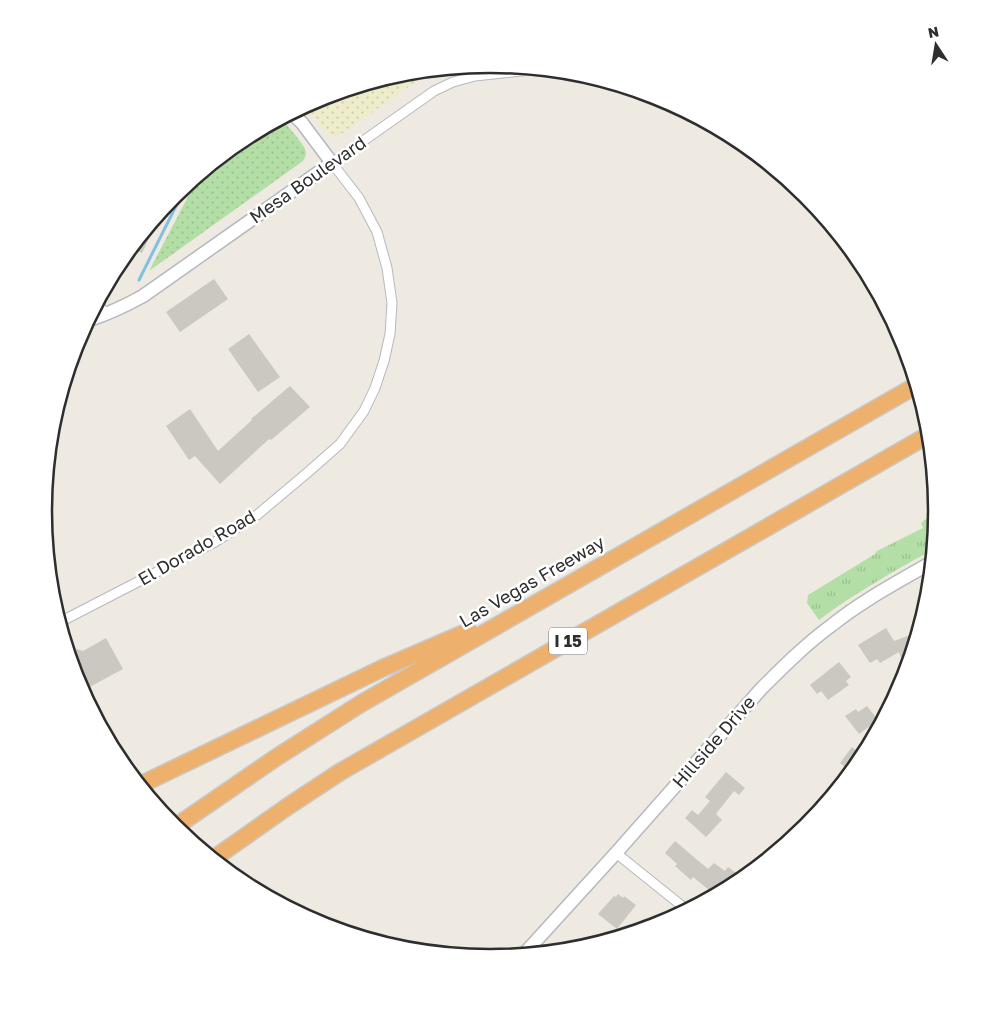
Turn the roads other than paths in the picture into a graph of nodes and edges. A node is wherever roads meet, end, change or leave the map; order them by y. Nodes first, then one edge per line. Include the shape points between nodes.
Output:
1 (500, 73) edge
2 (297, 118) edge
3 (332, 163) junction
4 (102, 309) edge
5 (105, 315) junction
6 (98, 317) edge
7 (911, 388) edge
8 (922, 438) edge
9 (925, 566) edge
10 (538, 602) junction
11 (66, 619) edge
12 (146, 782) edge
13 (182, 822) edge
14 (616, 853) junction
15 (220, 854) edge
16 (681, 905) edge
17 (531, 947) edge

1 - 3 street, Mesa Boulevard via 453,82 434,91
2 - 3 main road
3 - 5 main road, Mesa Boulevard via 143,296
3 - 11 street, El Dorado Road via 359,198 377,232 392,303 384,361 364,411 340,444 257,515 215,542
4 - 5 street
5 - 6 main road, Mesa Boulevard
7 - 10 highway, Las Vegas Freeway
8 - 15 highway, I 15 via 340,772
9 - 14 main road, Hillside Drive via 872,596 809,643 761,689
10 - 12 highway via 383,668
10 - 13 highway, Las Vegas Freeway via 362,703
14 - 16 street
14 - 17 main road, Hillside Drive

